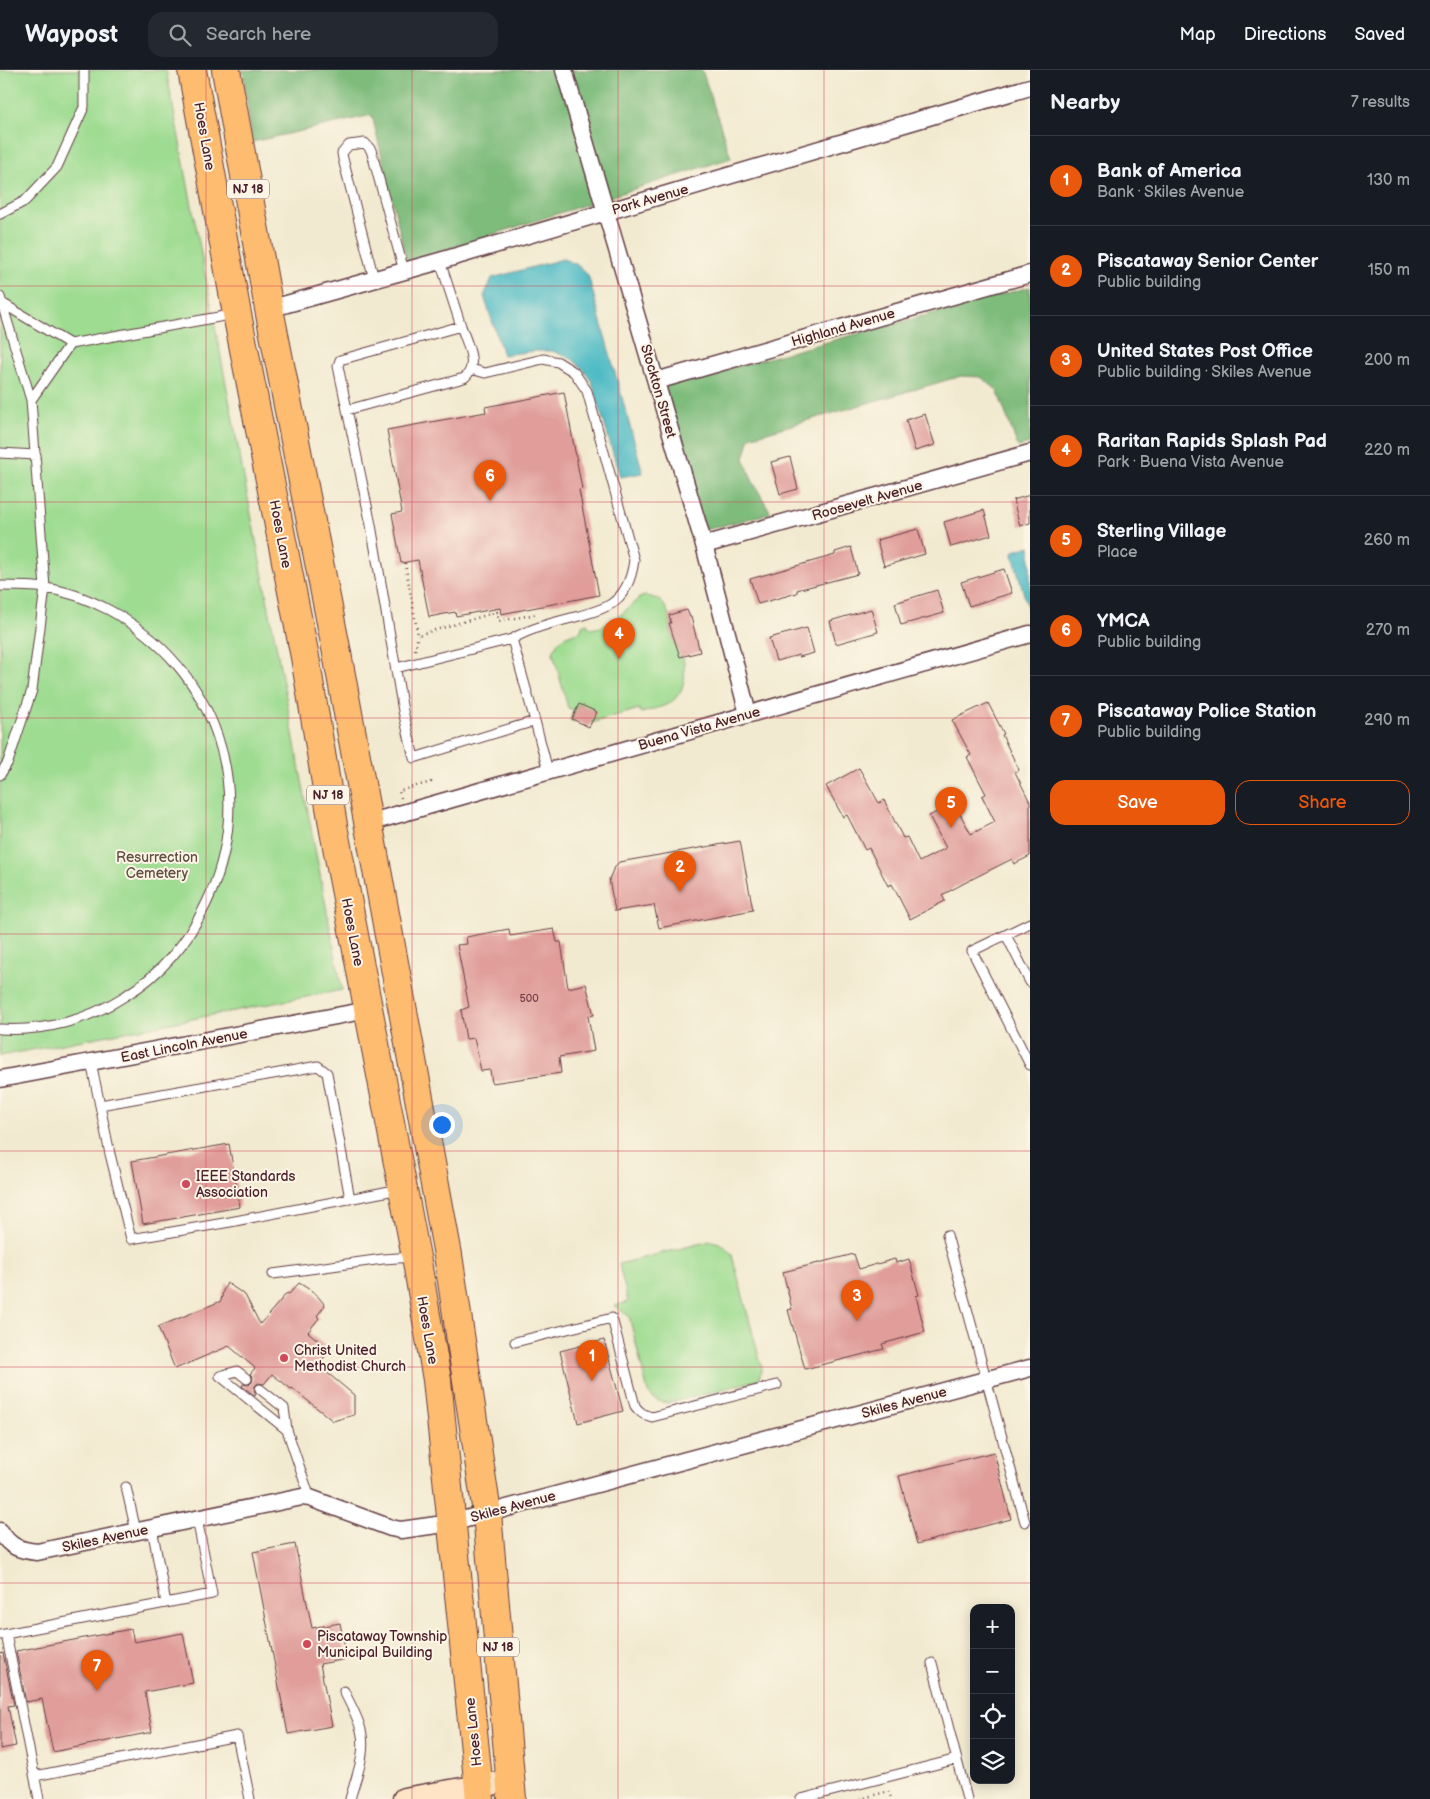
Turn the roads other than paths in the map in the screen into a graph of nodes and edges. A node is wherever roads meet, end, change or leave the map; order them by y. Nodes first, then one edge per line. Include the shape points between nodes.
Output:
1 (84, 70) edge
2 (192, 70) edge
3 (226, 70) edge
4 (564, 70) edge
5 (1030, 87) edge
6 (605, 212) junction
7 (0, 214) edge
8 (440, 261) junction
9 (404, 271) junction
10 (1030, 274) edge
11 (374, 279) junction
12 (1, 300) edge
13 (269, 309) junction
14 (238, 314) junction
15 (461, 326) junction
16 (70, 344) junction
17 (471, 369) junction
18 (656, 381) junction
19 (32, 400) junction
20 (348, 410) junction
21 (0, 452) edge
22 (1030, 453) edge
23 (36, 455) junction
24 (704, 546) junction
25 (0, 586) edge
26 (45, 588) junction
27 (1030, 634) edge
28 (512, 639) junction
29 (396, 668) junction
30 (748, 714) junction
31 (535, 721) junction
32 (548, 771) junction
33 (0, 775) edge
34 (368, 824) junction
35 (1030, 923) edge
36 (1006, 935) junction
37 (1030, 982) edge
38 (368, 1010) junction
39 (0, 1030) edge
40 (91, 1062) junction
41 (1030, 1065) edge
42 (0, 1080) edge
43 (100, 1105) junction
44 (403, 1188) junction
45 (350, 1199) junction
46 (947, 1235) dead end
47 (416, 1256) junction
48 (274, 1274) dead end
49 (515, 1342) dead end
50 (1030, 1368) edge
51 (247, 1379) dead end
52 (987, 1380) junction
53 (777, 1385) dead end
54 (260, 1389) dead end
55 (287, 1430) junction
56 (126, 1487) dead end
57 (310, 1498) junction
58 (487, 1513) junction
59 (197, 1519) junction
60 (1025, 1522) dead end
61 (451, 1523) junction
62 (144, 1530) junction
63 (0, 1531) edge
64 (166, 1603) junction
65 (3, 1634) edge
66 (932, 1663) dead end
67 (344, 1691) dead end
68 (957, 1759) junction
69 (35, 1776) junction
70 (511, 1790) edge
71 (479, 1793) edge
72 (39, 1799) edge
73 (250, 1799) edge
74 (350, 1799) edge
75 (404, 1799) edge
76 (802, 1799) edge
77 (968, 1799) edge

1 - 7 lane via 84,107 57,167 25,201
2 - 14 highway, Hoes Lane / NJ 18
3 - 13 highway, NJ 18
4 - 6 street, Stockton Street
5 - 6 street, Park Avenue
6 - 8 street, Park Avenue
6 - 18 street, Stockton Street
8 - 9 street, Park Avenue
8 - 15 lane
9 - 11 street, Park Avenue
9 - 11 lane via 371,150 365,143 349,145 342,153 343,159
10 - 18 street, Highland Avenue
11 - 13 street, Park Avenue
12 - 16 lane
12 - 19 lane
13 - 34 highway, NJ 18
14 - 16 lane
14 - 38 highway, Hoes Lane / NJ 18 via 305,657
15 - 17 lane via 472,361
15 - 20 lane via 340,360 338,366
16 - 19 lane
17 - 20 lane via 464,378
17 - 28 lane via 485,373 543,359 558,362 574,372 587,391 634,560 625,589 612,604 528,630
18 - 24 street, Stockton Street
19 - 23 lane
20 - 29 lane
21 - 23 lane
22 - 24 street, Roosevelt Avenue
23 - 26 lane
24 - 30 street, Stockton Street
25 - 26 lane
26 - 33 lane via 32,690 8,762
26 - 39 lane via 91,602 126,621 169,655 187,677 216,731 228,782 229,823 218,875 203,910 182,945 151,978 114,1003 75,1020 36,1029
27 - 30 street, Buena Vista Avenue
28 - 29 lane
28 - 31 lane
29 - 31 lane via 402,711 414,758
30 - 32 street, Buena Vista Avenue
31 - 32 lane
32 - 34 street, Buena Vista Avenue
34 - 58 highway, NJ 18 via 448,1255
35 - 36 lane
36 - 37 lane
36 - 41 lane via 972,951
38 - 40 street, East Lincoln Avenue
38 - 44 highway, Hoes Lane / NJ 18
40 - 42 street, East Lincoln Avenue
40 - 43 lane
43 - 45 lane via 131,1239
43 - 45 lane via 318,1066 327,1073
44 - 45 lane
44 - 47 highway, Hoes Lane / NJ 18
46 - 52 lane
47 - 48 lane
47 - 61 highway, Hoes Lane / NJ 18 via 437,1380
49 - 53 lane via 612,1318 635,1406 652,1417
50 - 52 street, Skiles Avenue
51 - 55 lane via 237,1371 220,1376
52 - 58 street, Skiles Avenue
52 - 60 lane
54 - 55 lane via 284,1408
55 - 57 lane
56 - 62 lane
57 - 59 street, Skiles Avenue via 292,1498
57 - 61 street, Skiles Avenue via 401,1530
58 - 61 street, Skiles Avenue
58 - 70 highway, NJ 18
59 - 62 street, Skiles Avenue
59 - 64 lane via 212,1594
61 - 71 highway, Hoes Lane / NJ 18
62 - 63 street, Skiles Avenue via 37,1552 19,1550 5,1540
62 - 64 lane
64 - 65 lane
65 - 69 lane
66 - 68 lane
67 - 74 lane via 361,1730 363,1744
68 - 76 lane
68 - 77 lane
69 - 72 lane
69 - 73 lane via 237,1736
70 - 71 street
71 - 75 street

